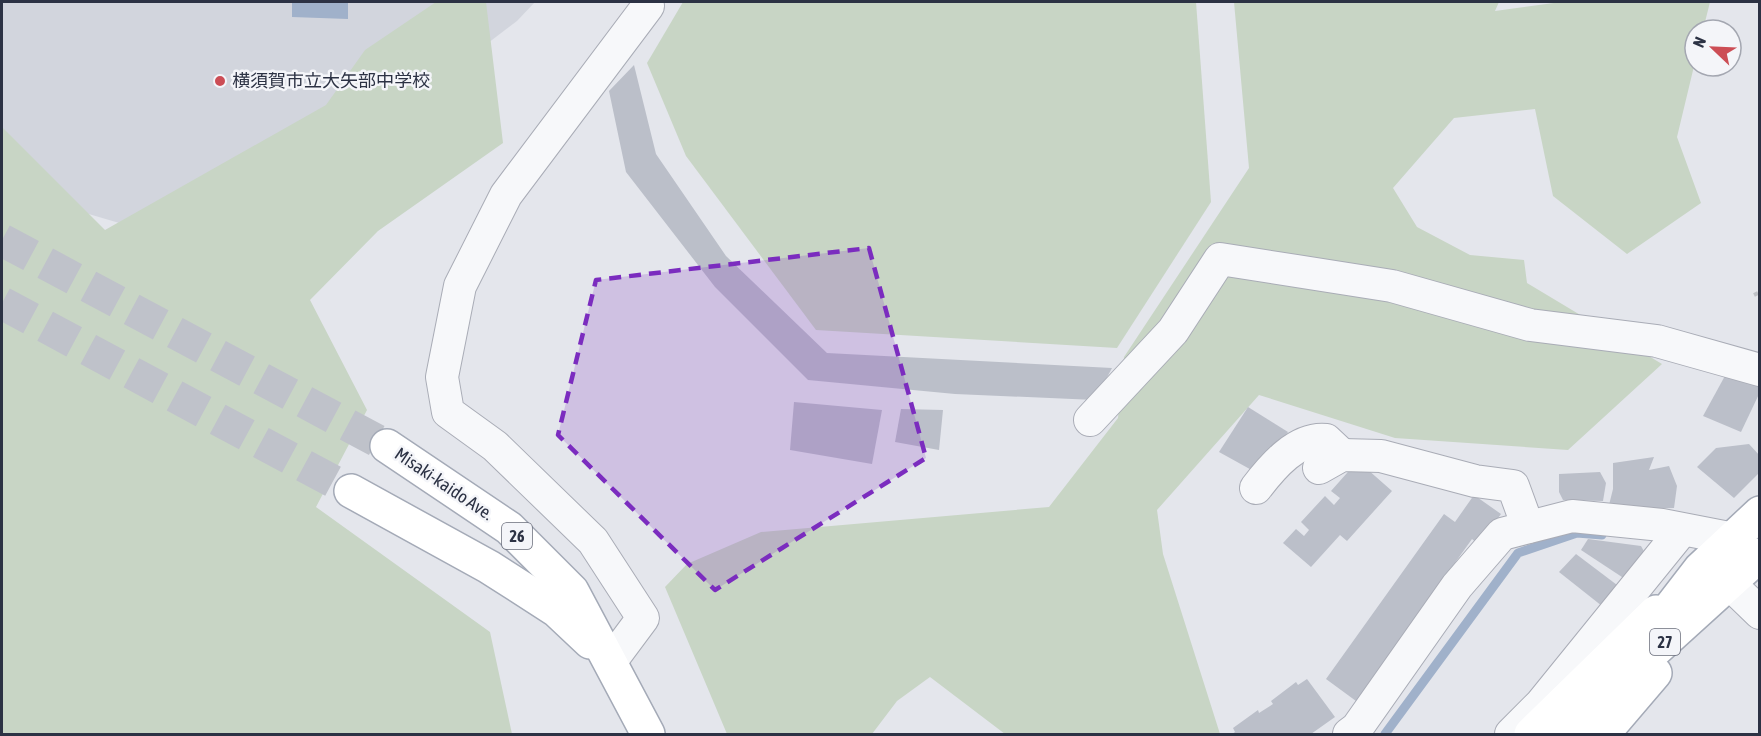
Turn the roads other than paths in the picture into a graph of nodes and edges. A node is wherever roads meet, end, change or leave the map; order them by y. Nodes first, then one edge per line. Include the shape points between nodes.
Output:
1 (648, 6) dead end
2 (1760, 370) edge
3 (1090, 420) dead end
4 (387, 447) tunnel mouth
5 (1256, 488) dead end
6 (351, 491) tunnel mouth
7 (1760, 513) edge
8 (1528, 527) junction
9 (1682, 530) junction
10 (1747, 547) edge
11 (1700, 568) junction
12 (1730, 584) junction
13 (1760, 613) edge
14 (611, 661) junction
15 (1600, 700) junction
16 (648, 735) edge
17 (1349, 735) edge
18 (1511, 735) edge
19 (1531, 735) edge
20 (1568, 735) edge
21 (1603, 735) edge

1 - 14 street via 506,195 460,286 442,377 448,412 495,446 593,541 643,618
2 - 3 street via 1657,341 1530,325 1392,286 1220,259 1173,331
4 - 14 main road, Misaki-kaido Ave. / 26 via 509,528 572,591
5 - 8 street via 1281,460 1308,441 1326,440 1330,461 1381,456 1476,481 1513,486
6 - 14 main road, Misaki-kaido Ave. / 26 via 489,567 556,610
7 - 10 main road, 27
8 - 9 street via 1572,516
8 - 17 street via 1502,534 1457,586
9 - 10 street
9 - 18 street via 1541,704
10 - 11 main road, 27
10 - 12 main road, 27
11 - 12 street
11 - 15 main road, 27
11 - 19 main road
12 - 13 street
12 - 15 main road, 27
12 - 21 main road
14 - 16 main road, Misaki-kaido Ave. / 26
15 - 20 main road, 27

